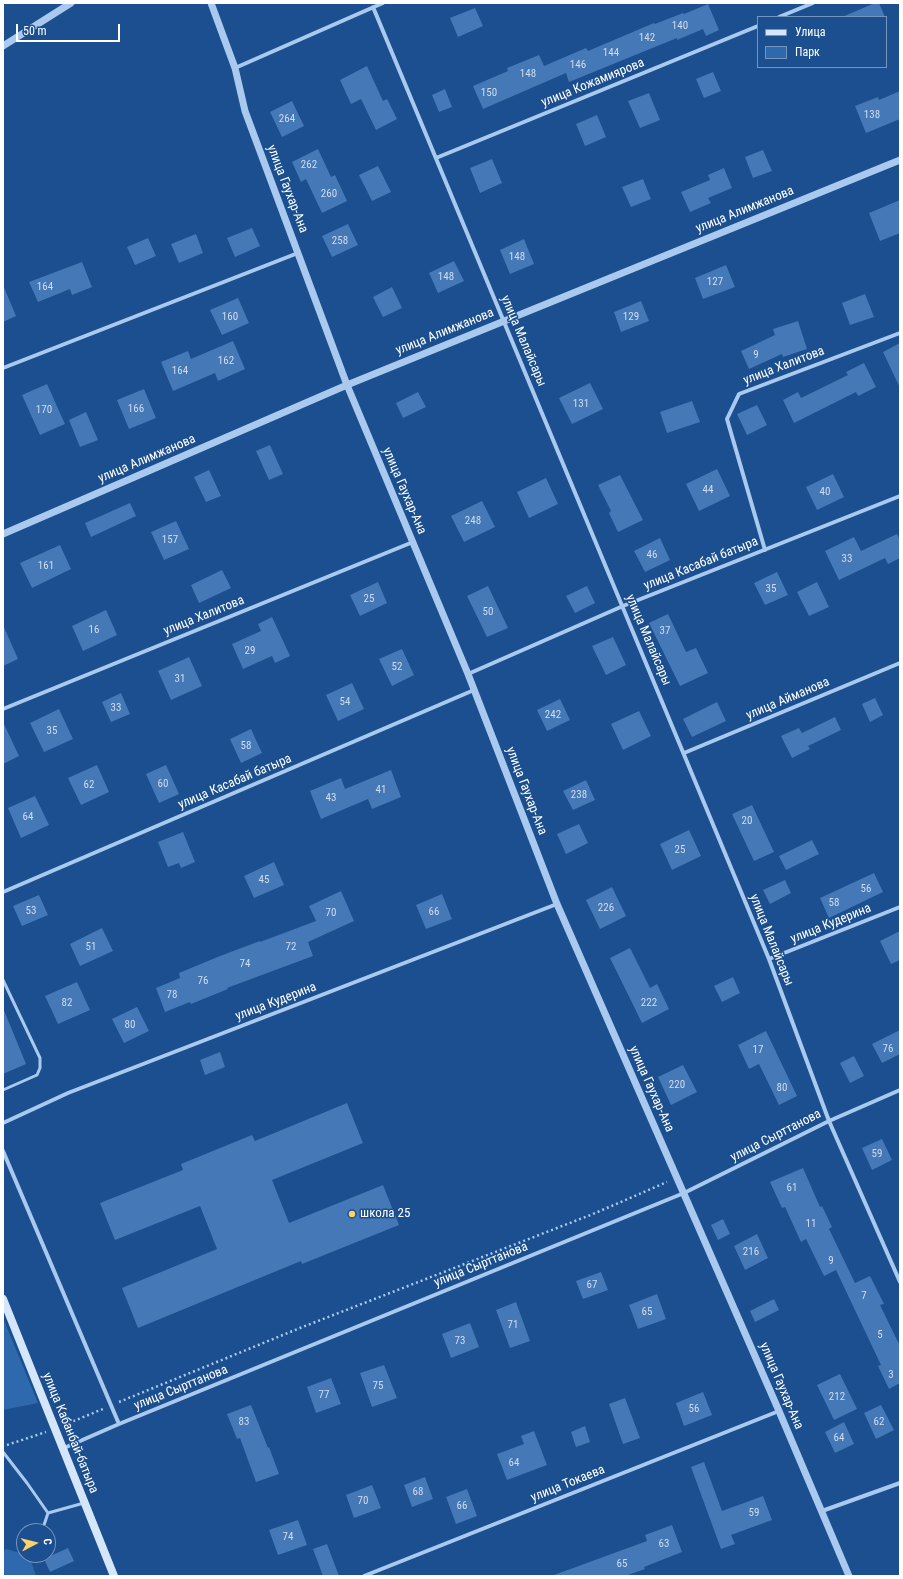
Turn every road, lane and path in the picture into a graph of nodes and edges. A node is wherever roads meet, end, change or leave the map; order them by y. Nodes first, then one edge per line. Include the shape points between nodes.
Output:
1 (71, 3) edge
2 (211, 3) edge
3 (383, 3) edge
4 (813, 3) edge
5 (373, 7) junction
6 (781, 16) edge
7 (757, 26) edge
8 (3, 46) edge
9 (235, 68) junction
10 (436, 158) junction
11 (900, 160) edge
12 (298, 253) junction
13 (504, 320) junction
14 (900, 333) edge
15 (3, 368) edge
16 (347, 385) junction
17 (900, 496) edge
18 (3, 534) edge
19 (413, 542) junction
20 (765, 550) junction
21 (623, 606) junction
22 (900, 663) edge
23 (468, 674) junction
24 (474, 690) junction
25 (3, 709) edge
26 (684, 753) junction
27 (3, 892) edge
28 (557, 904) junction
29 (900, 907) edge
30 (769, 959) junction
31 (3, 980) edge
32 (3, 1090) edge
33 (900, 1090) edge
34 (829, 1121) junction
35 (3, 1123) edge
36 (3, 1150) edge
37 (677, 1177) junction
38 (684, 1193) junction
39 (900, 1282) edge
40 (3, 1299) edge
41 (112, 1405) junction
42 (779, 1410) junction
43 (119, 1424) junction
44 (56, 1429) junction
45 (3, 1446) edge
46 (64, 1448) junction
47 (3, 1452) edge
48 (900, 1483) edge
49 (85, 1503) junction
50 (822, 1511) junction
51 (48, 1513) junction
52 (45, 1523) edge
53 (114, 1576) edge
54 (364, 1576) edge
55 (849, 1576) edge

1 - 8 street
2 - 9 street, улица Гаухар-Ана
3 - 5 street
4 - 6 street
5 - 9 street
5 - 10 street, улица Малайсары
7 - 10 street, улица Кожамиярова
9 - 12 street, улица Гаухар-Ана via 245,111
10 - 13 street, улица Малайсары
11 - 13 street, улица Алимжанова
12 - 15 street
12 - 16 street, улица Гаухар-Ана
13 - 16 street, улица Алимжанова
13 - 21 street, улица Малайсары
14 - 20 street, улица Халитова via 739,394 727,419
16 - 18 street, улица Алимжанова
16 - 19 street, улица Гаухар-Ана
17 - 20 street, улица Касабай батыра
19 - 23 street, улица Гаухар-Ана
19 - 25 street, улица Халитова
20 - 21 street, улица Касабай батыра
21 - 23 street, улица Касабай батыра
21 - 26 street, улица Малайсары
22 - 26 street, улица Айманова
23 - 24 street, улица Гаухар-Ана
24 - 27 street, улица Касабай батыра
24 - 28 street, улица Гаухар-Ана
26 - 30 street, улица Малайсары
28 - 35 street, улица Кудерина via 68,1093
28 - 37 street, улица Гаухар-Ана
29 - 30 street, улица Кудерина
30 - 34 street, улица Малайсары
31 - 32 lane via 40,1058 37,1075
33 - 34 street, улица Сырттанова
34 - 38 street, улица Сырттанова
34 - 39 street, улица Малайсары
36 - 41 street
37 - 38 street, улица Гаухар-Ана
37 - 41 path via 593,1214 300,1328
38 - 42 street, улица Гаухар-Ана
38 - 43 street, улица Сырттанова
40 - 44 main road, улица Кабанбай-батыра
41 - 43 street
41 - 44 path
42 - 50 street, улица Гаухар-Ана
42 - 54 street, улица Токаева
43 - 46 street, улица Сырттанова
44 - 45 path
44 - 46 main road, улица Кабанбай-батыра
46 - 49 main road, улица Кабанбай-батыра
47 - 51 lane
48 - 50 street
49 - 51 lane
49 - 53 main road, улица Кабанбай-батыра
50 - 55 street, улица Гаухар-Ана
51 - 52 lane

